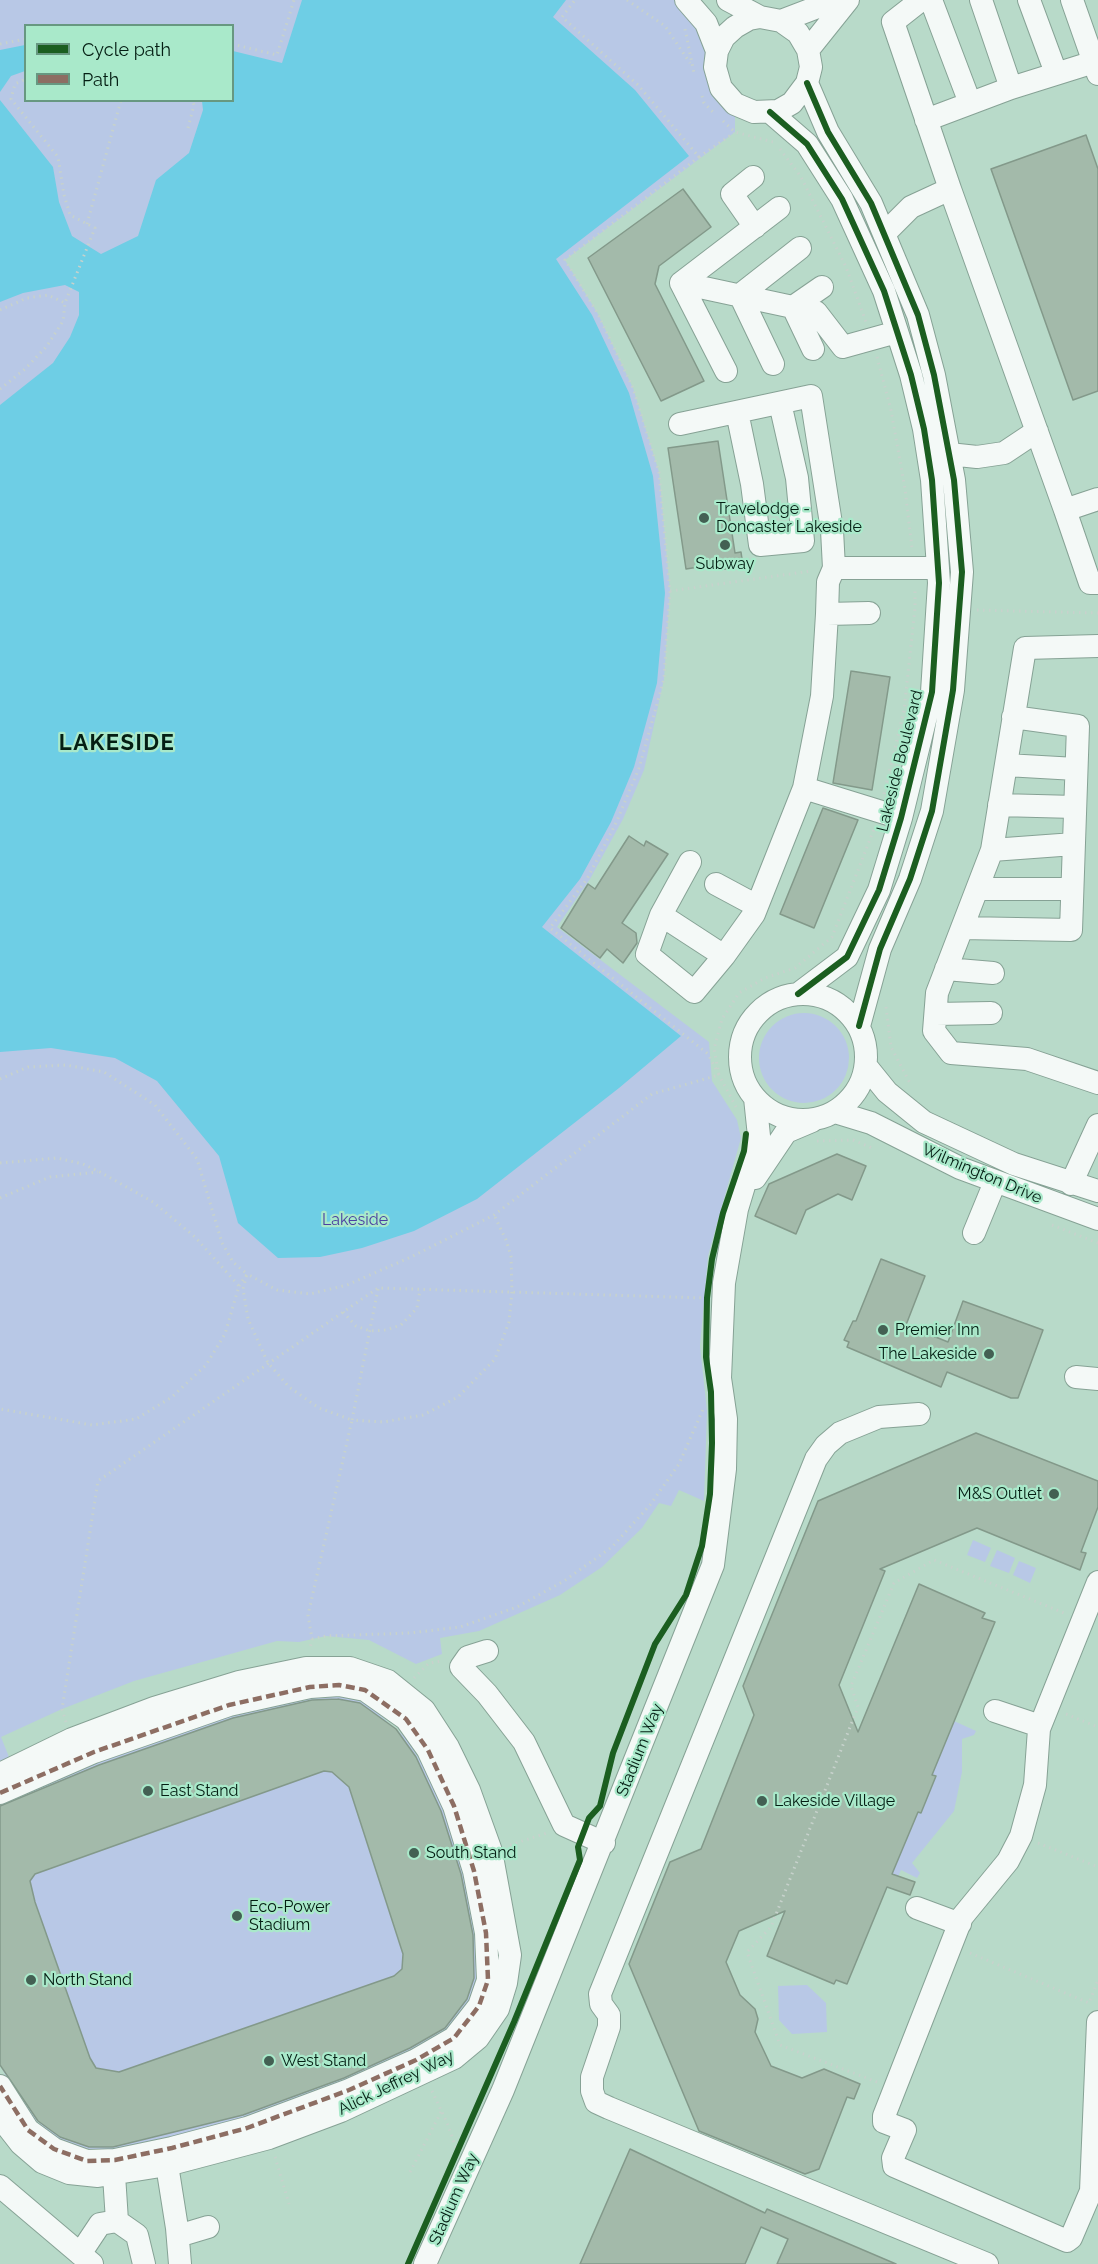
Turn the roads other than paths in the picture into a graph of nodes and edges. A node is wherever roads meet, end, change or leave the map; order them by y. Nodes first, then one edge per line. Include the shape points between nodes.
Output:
1 (686, 0) edge
2 (729, 0) edge
3 (836, 0) edge
4 (848, 0) edge
5 (921, 0) edge
6 (931, 0) edge
7 (981, 0) edge
8 (1029, 0) edge
9 (1072, 0) edge
10 (771, 19) junction
11 (808, 50) junction
12 (717, 51) junction
13 (1096, 68) edge
14 (1056, 73) junction
15 (807, 83) junction
16 (1011, 88) junction
17 (970, 103) junction
18 (770, 112) junction
19 (926, 120) junction
20 (753, 177) dead end
21 (950, 189) junction
22 (779, 208) dead end
23 (755, 227) junction
24 (884, 234) junction
25 (800, 248) dead end
26 (681, 283) junction
27 (822, 287) dead end
28 (740, 295) junction
29 (793, 307) junction
30 (897, 332) junction
31 (813, 349) dead end
32 (773, 364) dead end
33 (726, 371) dead end
34 (780, 403) junction
35 (737, 412) junction
36 (680, 424) dead end
37 (1037, 431) junction
38 (949, 454) junction
39 (1098, 499) edge
40 (1065, 510) junction
41 (834, 568) junction
42 (938, 568) junction
43 (1098, 583) edge
44 (937, 608) junction
45 (869, 613) dead end
46 (827, 614) junction
47 (1098, 646) edge
48 (1013, 717) junction
49 (1006, 765) junction
50 (1076, 769) junction
51 (804, 788) junction
52 (999, 805) junction
53 (1075, 807) junction
54 (901, 818) junction
55 (1074, 844) junction
56 (992, 850) junction
57 (690, 862) dead end
58 (716, 884) dead end
59 (977, 889) junction
60 (1072, 890) junction
61 (757, 906) junction
62 (661, 915) junction
63 (962, 928) junction
64 (724, 956) junction
65 (946, 969) junction
66 (993, 973) dead end
67 (798, 994) junction
68 (991, 1013) dead end
69 (936, 1014) junction
70 (859, 1026) junction
71 (866, 1066) junction
72 (1098, 1083) edge
73 (754, 1098) junction
74 (822, 1125) junction
75 (1098, 1125) edge
76 (996, 1182) junction
77 (1071, 1184) junction
78 (1098, 1191) edge
79 (736, 1209) junction
80 (1098, 1219) edge
81 (974, 1233) dead end
82 (919, 1414) dead end
83 (1098, 1582) edge
84 (487, 1651) dead end
85 (995, 1712) dead end
86 (1044, 1716) junction
87 (0, 1774) edge
88 (0, 1793) edge
89 (604, 1843) junction
90 (917, 1908) dead end
91 (956, 1934) junction
92 (1098, 2022) edge
93 (0, 2086) edge
94 (0, 2117) edge
95 (167, 2165) junction
96 (114, 2175) junction
97 (0, 2186) edge
98 (117, 2221) junction
99 (207, 2227) dead end
100 (178, 2235) junction
101 (86, 2259) edge
102 (144, 2264) edge
103 (180, 2264) edge
104 (425, 2264) edge
105 (987, 2264) edge

1 - 12 street via 706,23
2 - 10 street
3 - 10 street
4 - 11 street
5 - 19 street via 892,22
6 - 17 street
7 - 16 street
8 - 14 street
9 - 13 street
10 - 11 street via 798,33
10 - 12 street via 735,27
11 - 15 street via 811,67
12 - 18 street via 715,68 721,88 735,104 754,112
13 - 14 street
14 - 16 street
15 - 18 street via 792,103
15 - 24 street, Lakeside Boulevard via 828,132 871,202
16 - 17 street
17 - 19 street
18 - 30 street, Lakeside Boulevard via 807,144 842,199
19 - 21 street
20 - 23 street via 732,194
21 - 24 street via 911,207
21 - 37 street
22 - 23 street
23 - 26 street
24 - 38 street, Lakeside Boulevard via 918,315
25 - 28 street
26 - 28 street
26 - 33 street
27 - 29 street
28 - 29 street
28 - 32 street
29 - 30 street via 816,312 843,347
29 - 31 street
30 - 42 street, Lakeside Boulevard via 926,439
34 - 35 street
34 - 35 street via 797,478 803,541 760,545
34 - 41 street via 811,396 831,518
35 - 36 street
37 - 38 street via 1004,453 977,457
37 - 40 street
38 - 44 street, Lakeside Boulevard via 962,572
39 - 40 street
40 - 43 street via 1090,583
41 - 42 street
41 - 46 street via 828,582
42 - 44 street, Lakeside Boulevard
44 - 54 street, Lakeside Boulevard via 932,692
44 - 70 street, Lakeside Boulevard via 953,690 932,811 910,879 880,949
45 - 46 street
46 - 51 street via 822,696
47 - 48 street via 1025,648
48 - 49 street
48 - 50 street via 1078,726
49 - 50 street
49 - 52 street
50 - 53 street
51 - 54 street
51 - 61 street
52 - 53 street
52 - 56 street
53 - 55 street
54 - 67 street, Lakeside Boulevard via 879,890 847,957
55 - 56 street
55 - 60 street
56 - 59 street
57 - 62 street
58 - 61 street
59 - 60 street
59 - 63 street
60 - 63 street via 1071,930
61 - 64 street
62 - 64 street
62 - 64 street via 647,954 694,992
63 - 65 street
65 - 66 street
65 - 69 street via 937,993
67 - 70 street via 819,996 842,1006
67 - 73 street via 770,1003 745,1032 740,1065
68 - 69 street
69 - 72 street via 934,1031 951,1053 1027,1059
70 - 71 street via 866,1047
71 - 74 street via 856,1093
71 - 77 street, Wilmington Drive via 887,1092 924,1122 1014,1164
73 - 74 street via 779,1116
73 - 79 street, Stadium Way via 759,1136
74 - 76 street, Wilmington Drive via 871,1123
74 - 79 street, Stadium Way via 786,1132
75 - 77 street
76 - 80 street, Wilmington Drive
76 - 81 street
77 - 78 street, Wilmington Drive
79 - 89 street, Stadium Way via 720,1336 725,1469 712,1565
82 - 105 street via 879,1418 840,1433 816,1459 600,1994 601,2004 609,2015 609,2028 592,2076 592,2091 596,2102 609,2108
83 - 86 street
84 - 89 street via 463,1661 465,1675 487,1694 524,1742 564,1825
85 - 86 street
86 - 91 street via 1036,1740 1033,1797 1021,1836 1008,1861 967,1911
87 - 95 street, Alick Jeffrey Way via 72,1739 239,1682 306,1668 350,1668 388,1681 424,1710 469,1790 491,1851 510,1955 498,2009 478,2038 454,2058 341,2111 269,2138
88 - 93 street via 94,1752 229,1705 310,1687 339,1685 365,1690 406,1719 428,1750 454,1806 474,1871 486,1933 488,1980 479,2006 454,2038 416,2060 247,2128 172,2148 115,2160 87,2161 54,2150 28,2130
89 - 104 street, Stadium Way via 503,2090
90 - 91 street
91 - 92 street via 884,2122 905,2130 893,2158 897,2169 1067,2241 1091,2191
94 - 96 street, Alick Jeffrey Way via 21,2144 42,2162 69,2173
95 - 96 street, Alick Jeffrey Way
95 - 100 street
96 - 98 street
97 - 101 street
98 - 101 street via 100,2224
98 - 102 street via 137,2235
99 - 100 street
100 - 103 street

